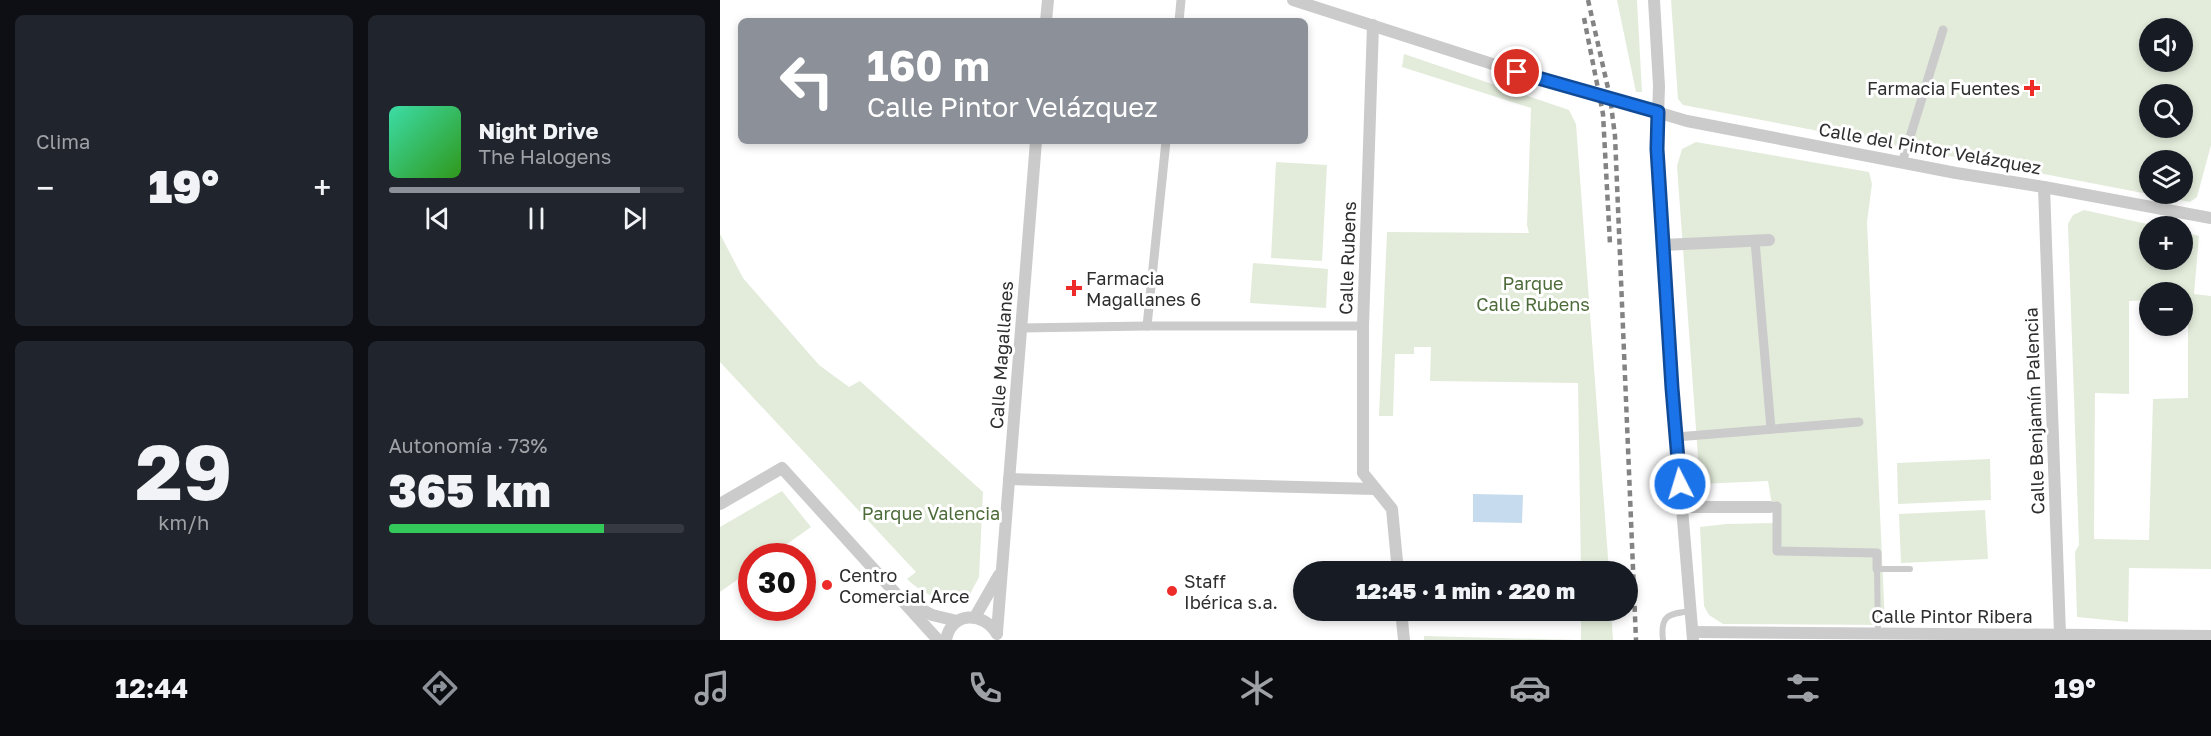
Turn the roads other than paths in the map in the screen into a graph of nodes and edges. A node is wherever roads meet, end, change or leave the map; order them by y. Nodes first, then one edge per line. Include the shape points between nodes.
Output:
1 (1048, 0) edge
2 (1181, 0) edge
3 (1293, 0) edge
4 (1654, 0) edge
5 (1046, 18) edge
6 (1179, 18) edge
7 (1373, 25) junction
8 (1943, 30) dead end
9 (1658, 112) junction
10 (1036, 144) edge
11 (1167, 144) edge
12 (1902, 163) junction
13 (2044, 186) junction
14 (2210, 214) edge
15 (1769, 240) dead end
16 (1755, 241) junction
17 (1663, 245) junction
18 (1147, 326) junction
19 (1363, 326) junction
20 (1021, 328) junction
21 (1859, 422) dead end
22 (1771, 429) junction
23 (1676, 437) junction
24 (1009, 479) junction
25 (1375, 489) junction
26 (720, 504) edge
27 (1682, 507) junction
28 (1770, 507) joint
29 (1397, 561) edge
30 (1877, 569) junction
31 (1910, 569) dead end
32 (1001, 571) junction
33 (901, 598) junction
34 (1691, 611) junction
35 (975, 617) junction
36 (957, 621) junction
37 (1402, 621) edge
38 (1878, 633) junction
39 (2060, 634) junction
40 (998, 636) edge
41 (1693, 636) edge
42 (2211, 636) edge
43 (938, 640) edge
44 (946, 640) edge
45 (1404, 640) edge
46 (1663, 640) edge

1 - 5 street
2 - 6 street
3 - 7 street, Calle del Pintor Velázquez
4 - 9 street
7 - 9 street, Calle del Pintor Velázquez, bridge via 1558,85
7 - 19 street, Calle Rubens
8 - 12 street
9 - 12 street, Calle del Pintor Velázquez
9 - 17 street
10 - 20 street, Calle Magallanes
11 - 18 street
12 - 13 street, Calle del Pintor Velázquez
13 - 14 street, Calle del Pintor Velázquez
13 - 39 street, Calle Benjamín Palencia
15 - 16 street
16 - 17 street
16 - 22 street
17 - 23 street
18 - 19 street
18 - 20 street
19 - 25 street, Calle Rubens via 1364,473
20 - 24 street, Calle Magallanes
21 - 22 street
22 - 23 street
23 - 27 street
24 - 25 street
24 - 32 street, Calle Magallanes
25 - 29 street, Calle Rubens via 1392,509
26 - 33 street via 782,468
27 - 28 street
27 - 34 street
28 - 30 street via 1778,506 1777,551 1877,553
30 - 31 lane
30 - 38 lane
32 - 35 street, Calle Magallanes
32 - 40 street, Calle Magallanes
33 - 36 street via 932,615
33 - 43 street
34 - 41 street
34 - 46 lane via 1667,616 1662,622
35 - 36 street
35 - 40 street via 988,622
36 - 44 street via 947,632
37 - 45 street
38 - 39 street, Calle Pintor Ribera
38 - 41 street, Calle Pintor Ribera
39 - 42 street, Calle Pintor Ribera

